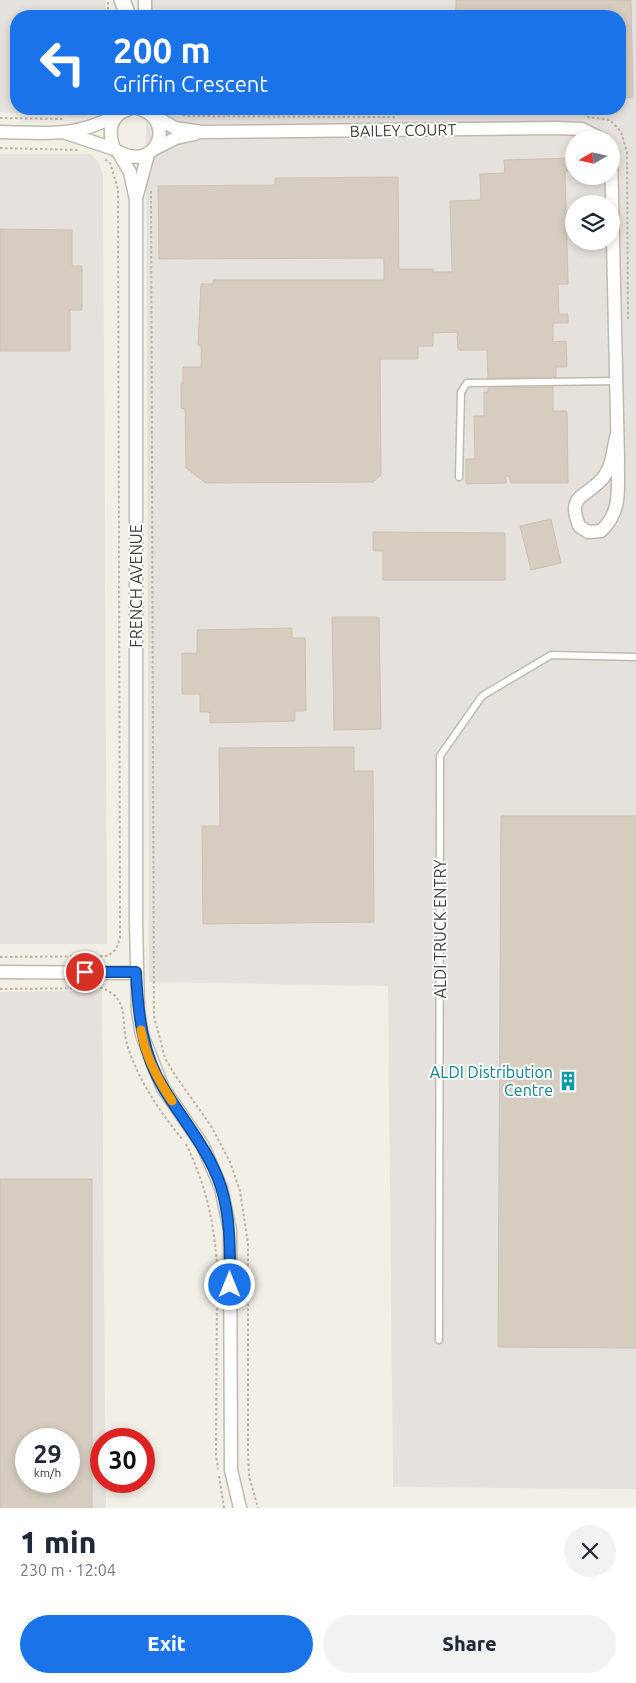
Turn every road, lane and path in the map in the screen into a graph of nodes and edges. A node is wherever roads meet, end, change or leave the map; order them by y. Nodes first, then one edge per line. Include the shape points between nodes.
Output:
1 (116, 115) edge
2 (120, 115) edge
3 (149, 115) edge
4 (153, 115) edge
5 (186, 116) joint
6 (395, 117) dead end
7 (0, 118) edge
8 (584, 118) dead end
9 (68, 120) dead end
10 (187, 130) junction
11 (582, 130) edge
12 (0, 132) edge
13 (202, 132) junction
14 (66, 133) junction
15 (0, 148) edge
16 (116, 150) junction
17 (86, 151) dead end
18 (151, 151) junction
19 (102, 158) dead end
20 (151, 185) dead end
21 (612, 185) edge
22 (136, 200) junction
23 (628, 321) dead end
24 (615, 380) junction
25 (616, 437) junction
26 (459, 477) dead end
27 (636, 656) edge
28 (0, 957) edge
29 (0, 972) edge
30 (136, 972) junction
31 (107, 986) dead end
32 (0, 989) edge
33 (153, 989) dead end
34 (107, 990) junction
35 (218, 1266) dead end
36 (217, 1286) dead end
37 (439, 1340) dead end
38 (224, 1508) edge
39 (240, 1508) edge

1 - 14 street via 101,124
2 - 16 street via 110,130
3 - 18 street, FRENCH AVENUE via 159,128 158,143
4 - 10 street, BAILEY COURT via 176,128
5 - 6 path
5 - 10 path
7 - 9 path
8 - 23 path via 610,120 621,132 627,152
10 - 13 street, BAILEY COURT
11 - 13 street, BAILEY COURT
12 - 14 street
13 - 18 street, BAILEY COURT via 176,138
14 - 16 street
15 - 17 path
16 - 18 street via 132,158
16 - 22 street, FRENCH AVENUE via 130,172
18 - 22 street, FRENCH AVENUE
19 - 28 path via 110,163 118,188 120,938 116,949 107,958
20 - 33 path
21 - 24 street
22 - 30 street, FRENCH AVENUE
24 - 25 street
24 - 26 lane via 467,383 460,392
25 - 25 street via 617,507 612,521 601,531 588,532 579,526 574,511 577,499 602,478 610,464
27 - 37 lane, ALDI TRUCK ENTRY via 551,656 482,696 440,756
29 - 30 street
30 - 39 street, FRENCH AVENUE via 138,1012 149,1058 163,1088 203,1146 221,1188 230,1230 231,1470
31 - 34 path
32 - 34 path
34 - 35 path via 121,1002 127,1042 142,1082 185,1142 199,1172 210,1206
36 - 38 path via 216,1455

